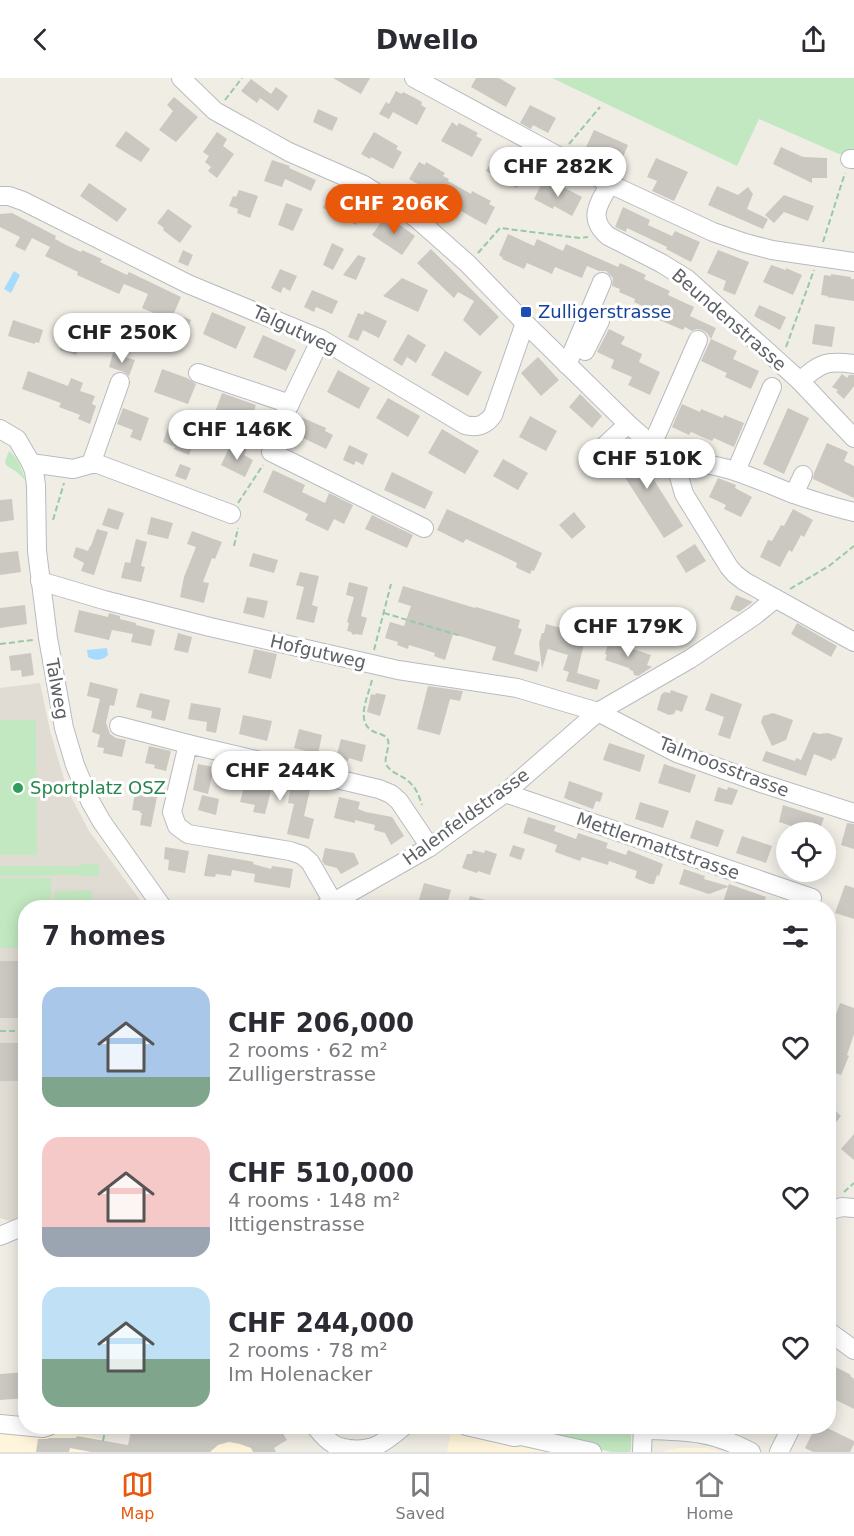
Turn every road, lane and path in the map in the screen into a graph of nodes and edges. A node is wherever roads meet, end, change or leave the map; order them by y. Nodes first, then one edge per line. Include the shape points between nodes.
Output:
1 (181, 78) edge
2 (242, 78) edge
3 (414, 78) edge
4 (235, 87) dead end
5 (600, 107) dead end
6 (558, 157) junction
7 (610, 184) junction
8 (0, 196) edge
9 (580, 238) dead end
10 (854, 262) edge
11 (468, 264) junction
12 (602, 282) dead end
13 (600, 321) dead end
14 (525, 323) junction
15 (321, 339) junction
16 (698, 340) dead end
17 (854, 364) edge
18 (571, 368) junction
19 (198, 373) dead end
20 (800, 381) junction
21 (120, 382) dead end
22 (772, 387) dead end
23 (290, 404) junction
24 (628, 424) junction
25 (0, 429) edge
26 (854, 438) edge
27 (0, 443) edge
28 (652, 445) junction
29 (271, 452) junction
30 (26, 455) junction
31 (90, 464) junction
32 (599, 464) dead end
33 (678, 464) junction
34 (736, 471) junction
35 (803, 475) dead end
36 (794, 494) junction
37 (854, 512) edge
38 (231, 514) joint
39 (424, 528) dead end
40 (854, 546) edge
41 (40, 581) junction
42 (391, 584) dead end
43 (775, 599) junction
44 (384, 613) junction
45 (461, 636) dead end
46 (48, 638) junction
47 (854, 642) edge
48 (0, 644) edge
49 (373, 665) junction
50 (598, 712) junction
51 (119, 726) dead end
52 (188, 744) junction
53 (505, 793) junction
54 (854, 813) edge
55 (425, 814) dead end
56 (430, 847) junction
57 (812, 898) dead end
58 (157, 900) edge
59 (326, 900) edge
60 (337, 900) edge
61 (0, 1031) edge
62 (18, 1031) edge
63 (854, 1208) edge
64 (836, 1209) edge
65 (14, 1226) edge
66 (0, 1236) edge
67 (836, 1337) edge
68 (854, 1350) edge
69 (0, 1424) edge
70 (18, 1426) edge
71 (104, 1434) edge
72 (322, 1434) edge
73 (394, 1434) edge
74 (487, 1434) edge
75 (643, 1434) edge
76 (706, 1434) edge
77 (788, 1434) edge
78 (103, 1441) dead end
79 (513, 1444) edge
80 (569, 1448) junction
81 (546, 1452) edge
82 (592, 1452) edge
83 (642, 1452) edge
84 (751, 1452) edge
85 (779, 1452) edge

1 - 11 street via 215,111 289,152 364,185 416,218
2 - 4 path
3 - 6 street
5 - 6 path
6 - 7 street
7 - 10 street via 745,243
7 - 20 street, Beundenstrasse via 596,213 602,231 687,279
8 - 15 street, Talgutweg via 23,201 188,284
9 - 11 path via 500,228
11 - 14 street
12 - 18 street
13 - 18 street
14 - 15 street, Talgutweg via 493,415 478,426 465,425
14 - 18 street
15 - 23 street
16 - 28 street
17 - 20 street via 820,365
18 - 24 street
19 - 23 street
20 - 26 street, Beundenstrasse
21 - 31 street
22 - 34 street
23 - 29 street
24 - 28 street
24 - 32 street via 600,450
25 - 30 street via 17,439
27 - 30 street
28 - 33 street
29 - 38 path
29 - 39 street
30 - 31 street via 73,469
30 - 41 street, Talweg via 36,485
31 - 38 street via 106,466
33 - 34 street via 691,462
33 - 43 street via 684,494 729,567
34 - 36 street
35 - 36 street
36 - 37 street
40 - 43 path
41 - 46 street, Talweg
41 - 49 street, Hofgutweg via 210,627
42 - 44 path
43 - 47 street
43 - 50 street, Halenfeldstrasse via 690,659
44 - 45 path
44 - 49 path
46 - 48 path
46 - 58 street, Talweg via 64,728 82,783 102,822
49 - 50 street, Hofgutweg via 398,670 454,670
49 - 55 path via 364,723 387,738 386,764 411,783
50 - 53 street, Halenfeldstrasse
50 - 54 street, Talmoosstrasse via 678,753
51 - 52 street
52 - 56 street via 385,792 399,801
52 - 59 street via 172,812 177,826 188,834 302,855 310,862
53 - 56 street, Halenfeldstrasse
53 - 57 street, Mettlermattstrasse
56 - 60 street, Halenfeldstrasse
61 - 62 path
63 - 64 street
65 - 66 street
67 - 68 street
69 - 70 street
71 - 78 path
72 - 73 street via 340,1448 359,1450 383,1443
74 - 79 street
75 - 83 street
76 - 84 street
77 - 85 street
79 - 80 street via 521,1436
80 - 81 street
80 - 82 street

